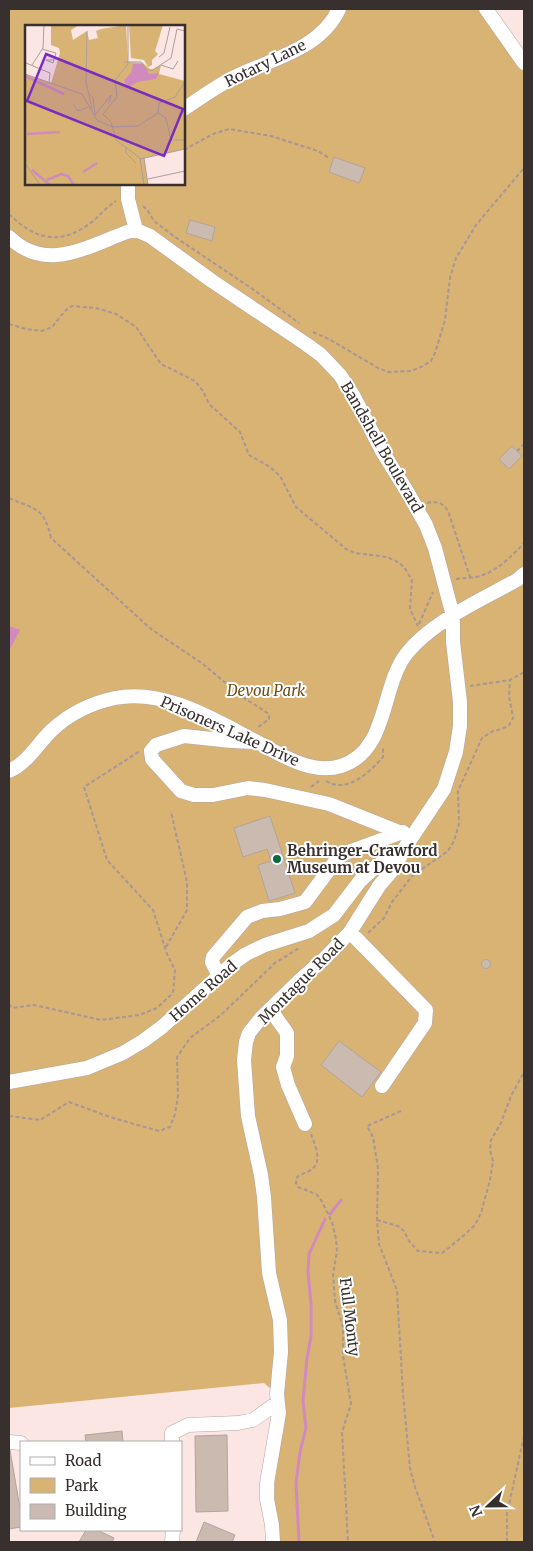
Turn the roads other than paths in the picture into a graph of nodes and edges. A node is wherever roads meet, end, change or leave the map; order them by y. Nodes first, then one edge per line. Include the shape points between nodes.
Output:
1 (339, 9) edge
2 (486, 9) edge
3 (524, 63) edge
4 (185, 109) edge
5 (128, 185) edge
6 (136, 230) junction
7 (9, 237) edge
8 (524, 574) edge
9 (454, 616) junction
10 (236, 738) junction
11 (9, 771) edge
12 (420, 825) junction
13 (399, 832) junction
14 (404, 849) junction
15 (354, 936) junction
16 (219, 976) junction
17 (270, 1010) junction
18 (9, 1082) edge
19 (382, 1086) dead end
20 (305, 1124) road end
21 (277, 1403) junction
22 (172, 1441) edge
23 (273, 1542) edge

1 - 4 street, Rotary Lane via 323,32 304,46 239,75
2 - 3 street
5 - 6 street
6 - 7 street via 64,255 51,256 23,248
6 - 9 street, Bandshell Boulevard via 150,236 306,344 340,375 426,525
8 - 9 street
9 - 10 street, Prisoners Lake Drive via 426,633 406,654 394,676 374,739 357,759 341,766 312,767 256,742
9 - 12 street, Montague Road via 460,726 456,752 444,789
10 - 11 street, Prisoners Lake Drive via 206,717 160,698 118,697 72,715 22,763
10 - 13 street via 184,736 154,752 181,791 187,793 213,795 248,788 264,790 329,804
12 - 13 street
12 - 14 street, Montague Road
13 - 16 street via 340,854 305,902 262,910 247,917 213,957
14 - 15 street, Montague Road via 395,867 379,886
14 - 16 street, Home Road via 360,881 334,915 309,931 246,954
15 - 17 street, Montague Road via 300,980
15 - 19 street via 426,1010 425,1023
16 - 18 street, Home Road via 162,1027 123,1053 87,1068
17 - 20 street via 287,1033 287,1056 283,1067
17 - 21 street, Montague Road via 249,1033 244,1060 248,1116 264,1197 269,1274 280,1320
21 - 22 street via 253,1420 188,1425 172,1433
21 - 23 street, Montague Road via 267,1483

